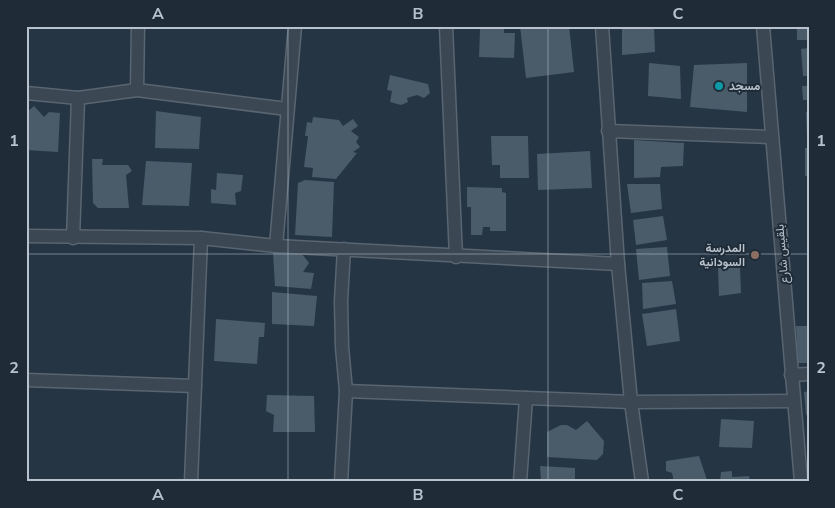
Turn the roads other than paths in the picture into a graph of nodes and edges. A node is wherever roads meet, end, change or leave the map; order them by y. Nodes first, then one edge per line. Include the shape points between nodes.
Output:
1 (138, 26) edge
2 (295, 26) edge
3 (446, 26) edge
4 (602, 26) edge
5 (763, 26) edge
6 (137, 90) junction
7 (26, 93) edge
8 (78, 98) junction
9 (287, 108) junction
10 (608, 131) junction
11 (772, 137) junction
12 (26, 236) edge
13 (73, 238) junction
14 (201, 238) junction
15 (276, 246) junction
16 (344, 249) junction
17 (456, 257) junction
18 (618, 264) junction
19 (809, 374) edge
20 (791, 376) junction
21 (26, 380) edge
22 (195, 386) junction
23 (346, 391) junction
24 (526, 398) junction
25 (794, 401) junction
26 (631, 402) junction
27 (804, 460) edge
28 (191, 482) edge
29 (341, 482) edge
30 (520, 482) edge
31 (642, 482) edge
32 (800, 482) edge

1 - 6 street
2 - 9 street
3 - 17 street
4 - 10 street
5 - 11 street, بلقيس شارع
6 - 8 street
6 - 9 street
7 - 8 street
8 - 13 street
9 - 15 street
10 - 11 street
10 - 18 street
11 - 20 street, بلقيس شارع
12 - 13 street
13 - 14 street
14 - 15 street
14 - 22 street
15 - 16 street
16 - 17 street
16 - 23 street via 341,301
17 - 18 street
18 - 26 street
19 - 20 street
20 - 25 street, بلقيس شارع
21 - 22 street
22 - 28 street
23 - 24 street
23 - 29 street
24 - 26 street
24 - 30 street
25 - 26 street
25 - 27 street, بلقيس شارع
26 - 31 street
27 - 32 street, بلقيس شارع

